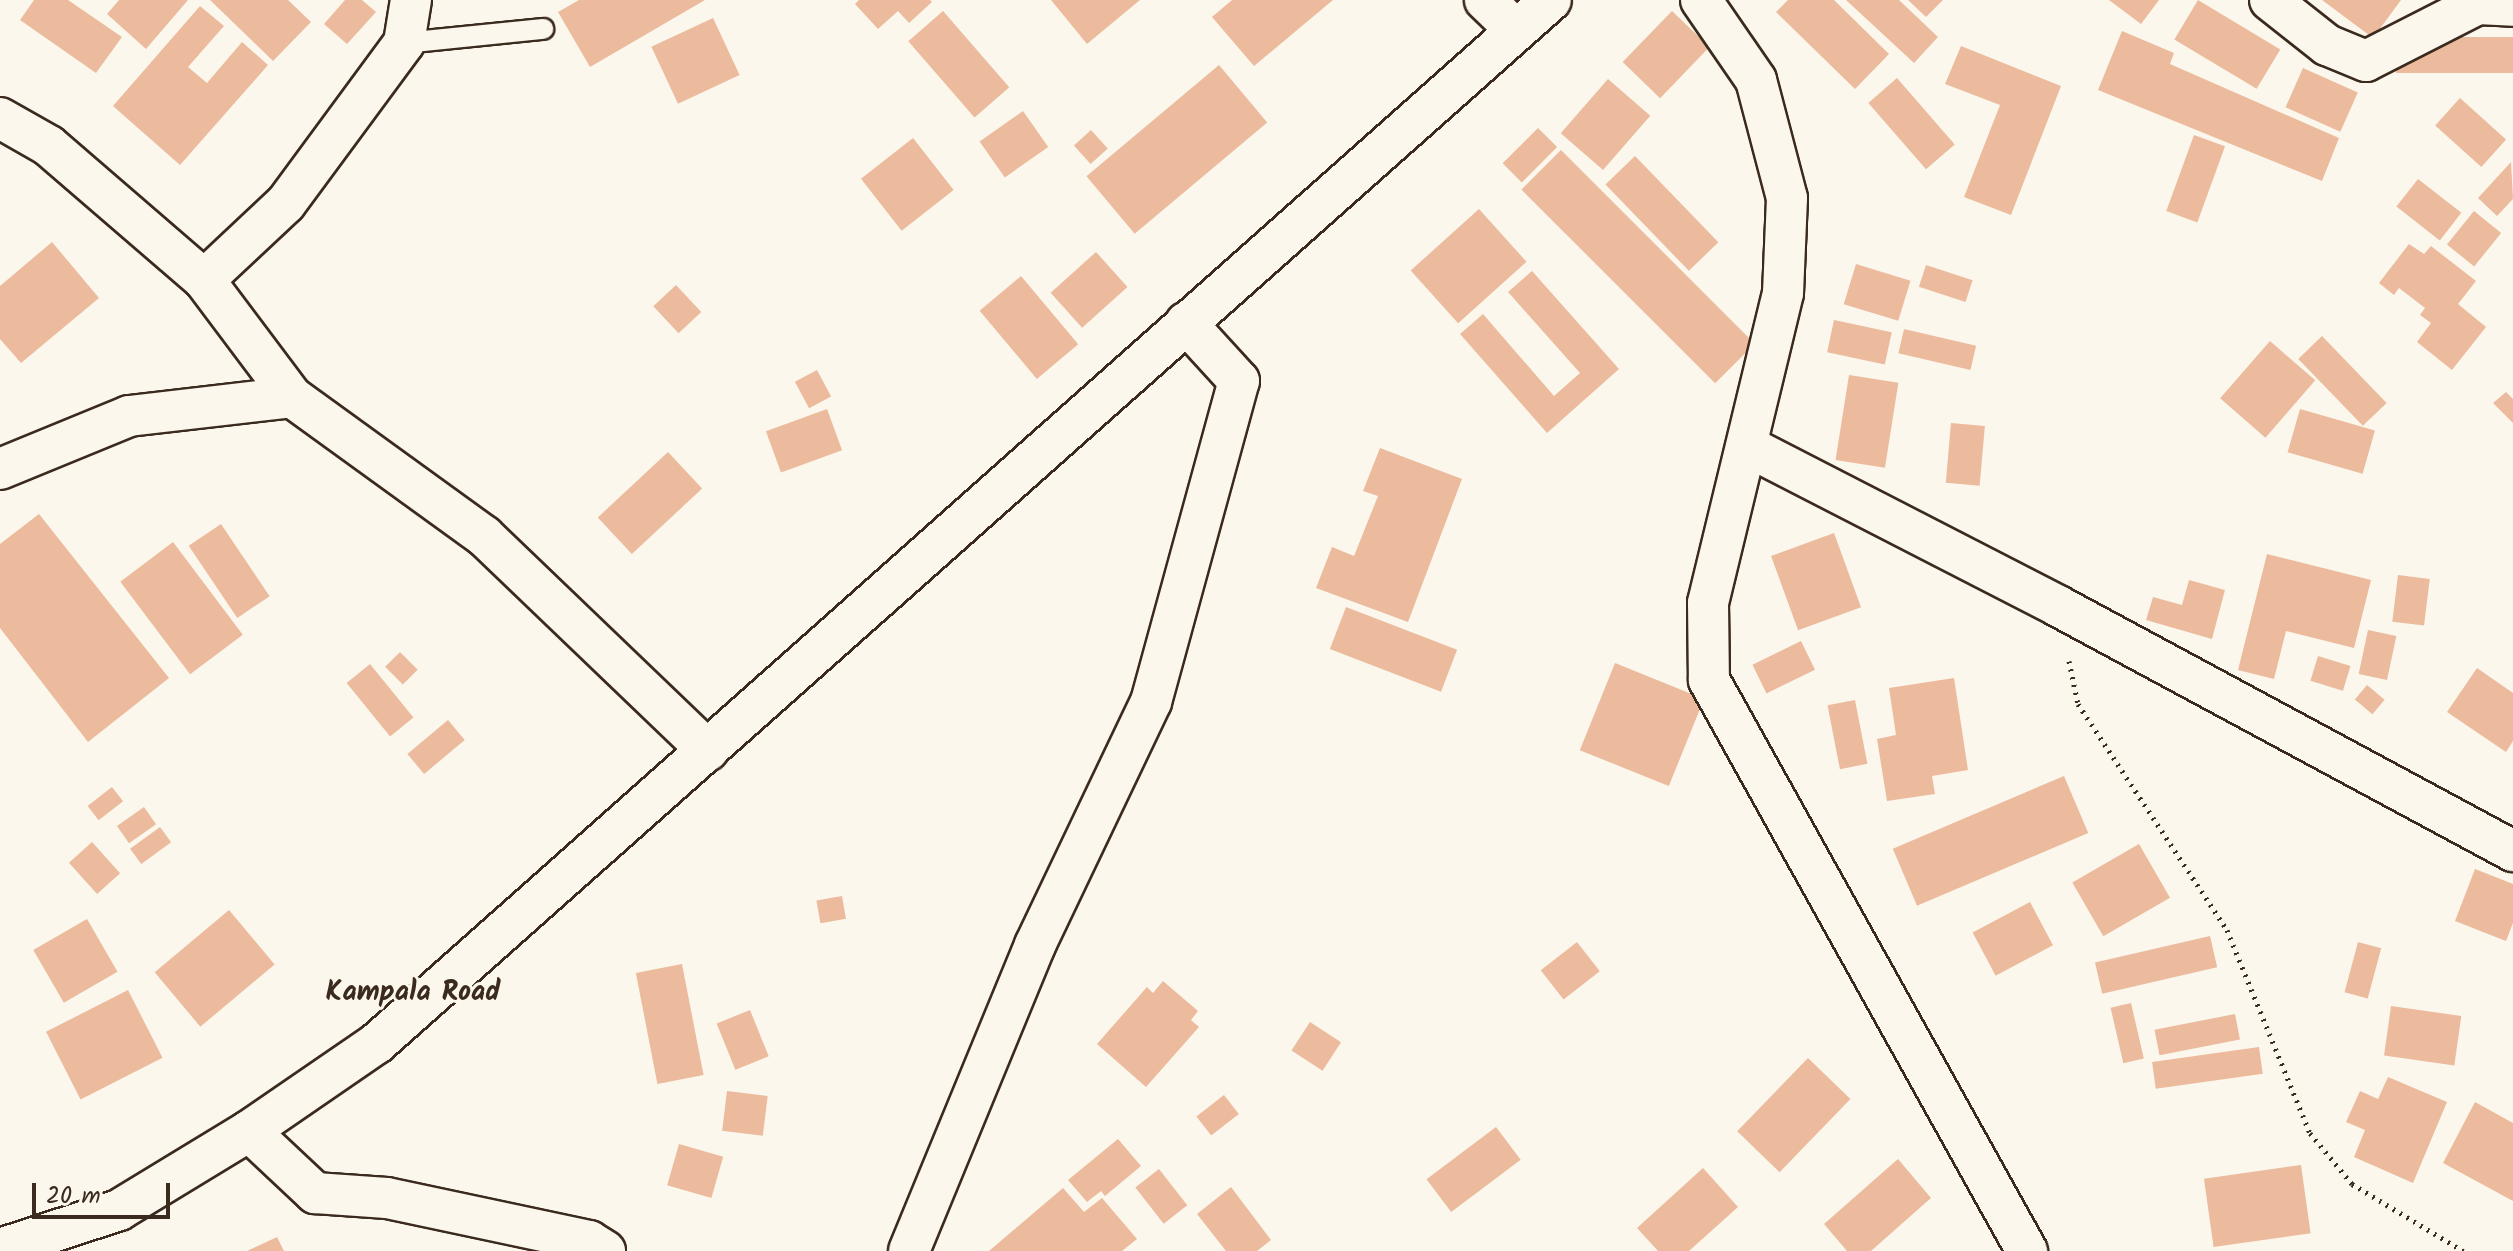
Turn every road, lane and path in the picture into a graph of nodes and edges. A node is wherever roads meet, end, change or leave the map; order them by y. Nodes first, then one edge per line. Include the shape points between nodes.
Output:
1 (411, 0) edge
2 (1485, 0) edge
3 (1551, 0) edge
4 (1701, 0) edge
5 (2270, 0) edge
6 (2513, 6) edge
7 (543, 29) dead end
8 (1516, 30) junction
9 (404, 43) junction
10 (0, 118) edge
11 (204, 280) junction
12 (1186, 323) junction
13 (292, 397) junction
14 (1749, 447) junction
15 (0, 469) edge
16 (2058, 606) junction
17 (708, 751) junction
18 (2513, 851) edge
19 (249, 1131) junction
20 (0, 1249) edge
21 (605, 1251) edge
22 (909, 1251) edge
23 (2027, 1251) edge
24 (2463, 1251) edge

1 - 9 street
2 - 8 street
3 - 8 street
4 - 14 street via 1756,80 1787,198 1783,293
5 - 6 street via 2327,45 2366,61 2478,4
7 - 9 lane
8 - 12 street
9 - 11 street via 286,203
10 - 11 street via 49,146
11 - 13 street
12 - 17 street
12 - 22 street via 1239,381 1151,702 1035,945
13 - 15 street via 129,416
13 - 17 street via 484,536
14 - 16 street
14 - 23 street via 1708,603 1709,680
16 - 18 street
16 - 24 path via 2078,704 2227,930 2310,1133 2352,1184
17 - 19 street via 377,1043
19 - 20 street via 119,1210
19 - 21 street via 315,1193 387,1198 589,1241

